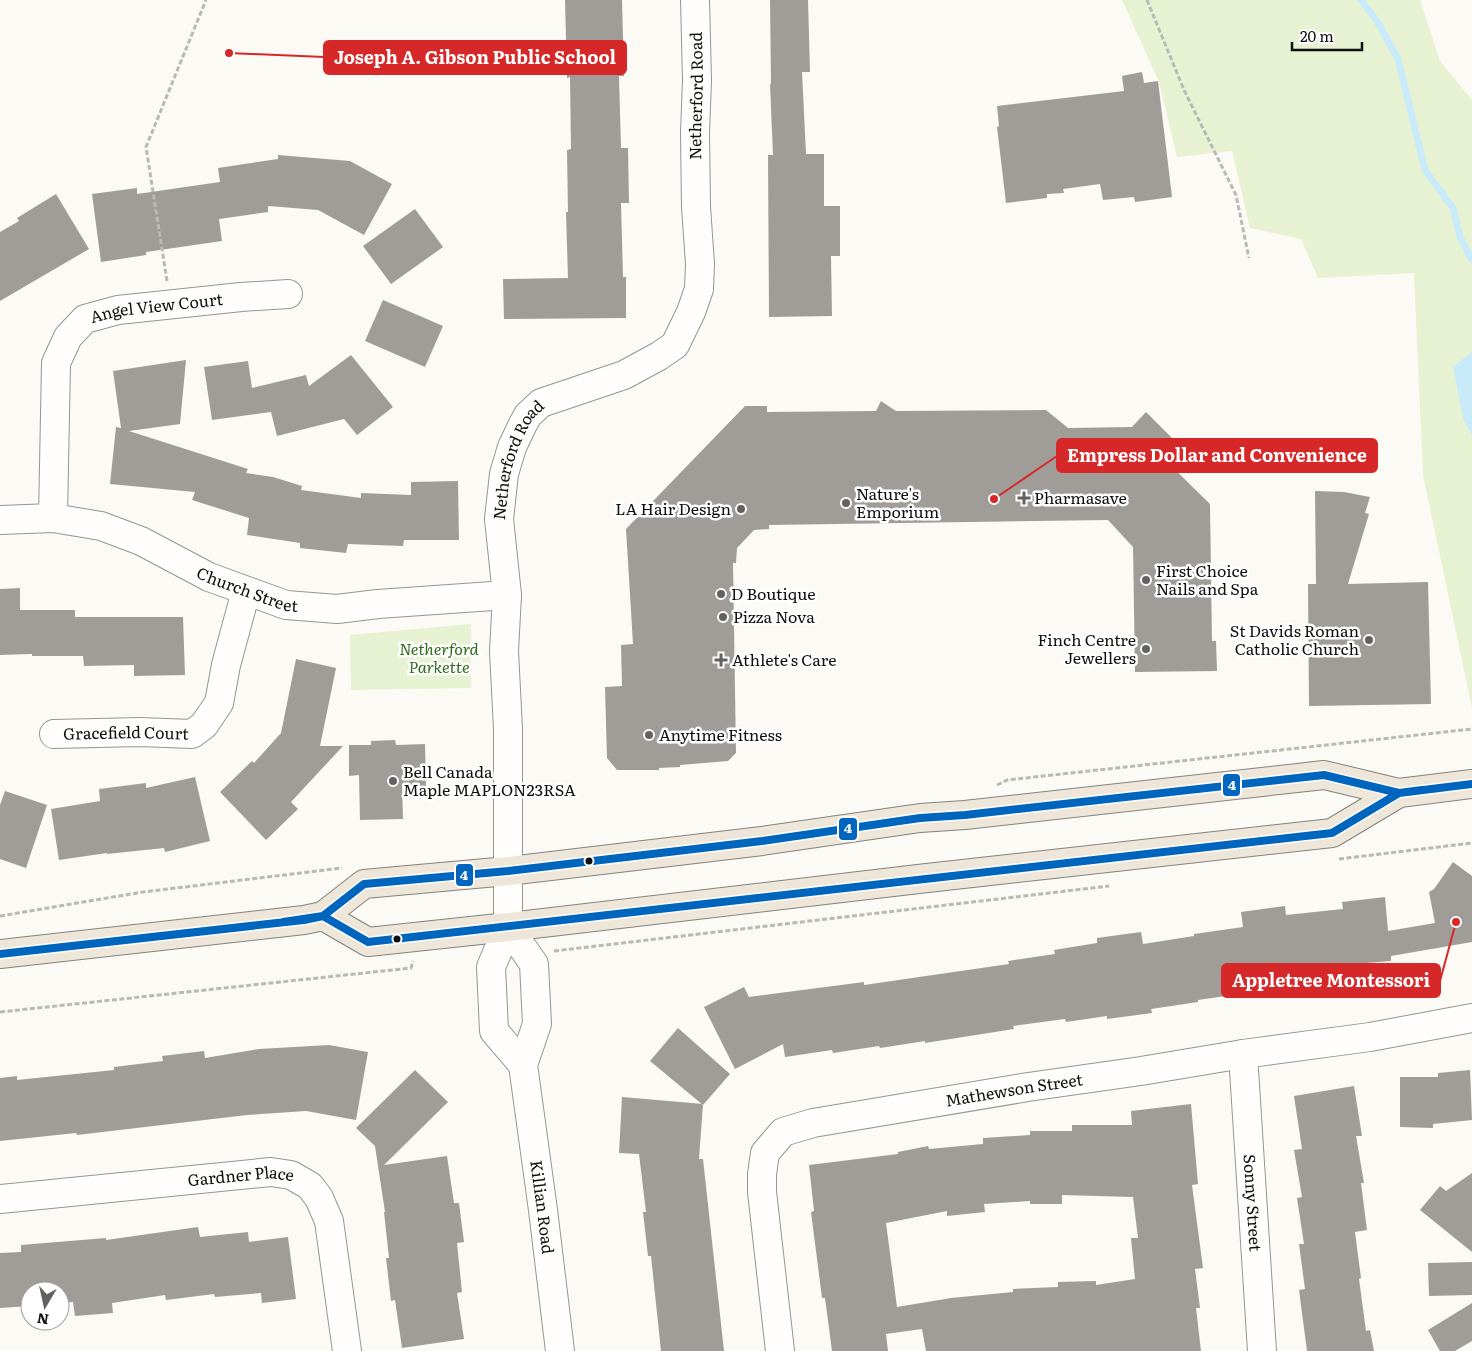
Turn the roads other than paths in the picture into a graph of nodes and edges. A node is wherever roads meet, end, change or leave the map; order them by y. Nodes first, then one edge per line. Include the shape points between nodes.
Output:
1 (695, 0) edge
2 (288, 294) dead end
3 (54, 518) junction
4 (0, 520) edge
5 (246, 591) junction
6 (507, 595) junction
7 (54, 734) dead end
8 (1472, 784) edge
9 (1399, 793) junction
10 (508, 870) junction
11 (323, 916) junction
12 (508, 927) junction
13 (0, 954) edge
14 (1472, 1018) edge
15 (1243, 1054) junction
16 (523, 1064) junction
17 (0, 1198) edge
18 (347, 1351) edge
19 (560, 1351) edge
20 (780, 1351) edge
21 (1262, 1351) edge

1 - 6 street, Netherford Road via 699,289 675,345 624,375 541,402 528,415 512,447 504,474 499,519
2 - 3 street, Angel View Court via 118,310 85,319 68,337 56,363
3 - 4 street, Church Street
3 - 5 street, Church Street via 102,526 142,541 209,577
5 - 6 street, Church Street via 286,605 336,609
5 - 7 street, Gracefield Court via 219,703 204,725 192,734
6 - 10 street, Netherford Road via 504,650 508,729
8 - 9 main road
9 - 10 main road via 1324,774 920,818 762,841
9 - 12 main road via 1332,832
10 - 11 main road via 364,884
10 - 12 street, Netherford Road
11 - 12 main road via 368,942
11 - 13 main road
12 - 16 street, Killian Road via 534,964 537,1024
12 - 16 street via 491,967 494,1031
14 - 15 street, Mathewson Street via 1370,1037
15 - 20 street, Mathewson Street via 813,1123 783,1132 765,1154 762,1174
15 - 21 street, Sonny Street
16 - 19 street, Killian Road
17 - 18 street, Gardner Place via 271,1172 291,1176 310,1186 329,1221

